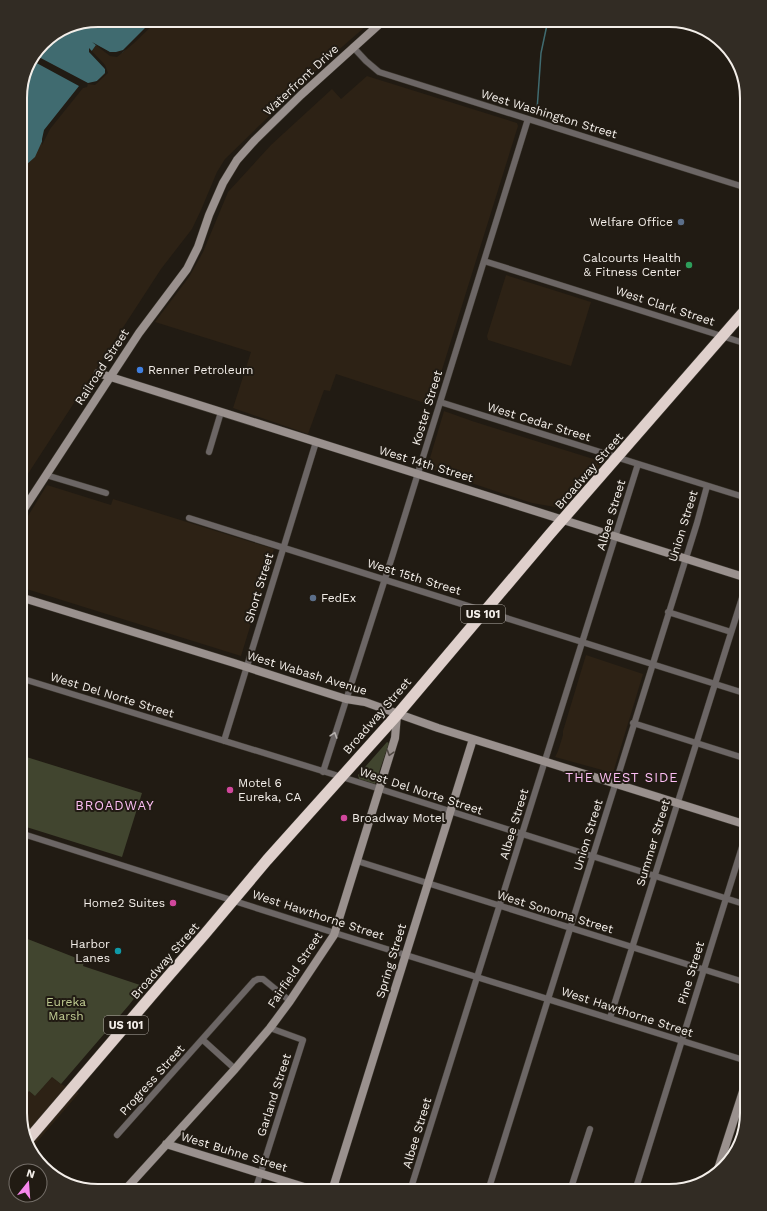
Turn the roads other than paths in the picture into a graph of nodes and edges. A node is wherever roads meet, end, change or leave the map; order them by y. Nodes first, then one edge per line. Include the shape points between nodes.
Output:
1 (376, 27) edge
2 (353, 47) junction
3 (528, 119) junction
4 (740, 186) edge
5 (203, 232) joint
6 (484, 261) junction
7 (740, 316) edge
8 (723, 337) junction
9 (740, 342) edge
10 (98, 373) dead end
11 (110, 377) junction
12 (440, 402) junction
13 (221, 412) junction
14 (316, 442) junction
15 (208, 452) dead end
16 (618, 458) junction
17 (638, 464) junction
18 (418, 474) junction
19 (46, 475) junction
20 (707, 486) junction
21 (106, 493) dead end
22 (740, 496) edge
23 (27, 504) edge
24 (189, 518) dead end
25 (564, 519) junction
26 (616, 535) junction
27 (284, 548) junction
28 (685, 558) junction
29 (740, 576) edge
30 (384, 580) junction
31 (27, 599) edge
32 (740, 604) edge
33 (485, 612) junction
34 (668, 612) junction
35 (731, 632) junction
36 (582, 642) junction
37 (652, 664) junction
38 (246, 668) junction
39 (27, 680) edge
40 (715, 684) junction
41 (740, 692) edge
42 (346, 699) junction
43 (397, 714) junction
44 (633, 723) junction
45 (473, 739) junction
46 (224, 741) junction
47 (696, 743) junction
48 (740, 757) edge
49 (544, 762) junction
50 (323, 772) junction
51 (342, 777) junction
52 (615, 784) junction
53 (378, 790) junction
54 (677, 803) junction
55 (450, 812) junction
56 (740, 823) edge
57 (522, 834) junction
58 (27, 835) edge
59 (740, 853) edge
60 (592, 856) junction
61 (357, 861) junction
62 (654, 876) junction
63 (428, 883) junction
64 (726, 898) junction
65 (234, 900) junction
66 (740, 903) edge
67 (500, 906) junction
68 (570, 928) junction
69 (335, 933) junction
70 (632, 947) junction
71 (406, 955) junction
72 (704, 970) junction
73 (478, 977) junction
74 (740, 981) edge
75 (548, 999) junction
76 (290, 1002) junction
77 (610, 1018) junction
78 (270, 1028) junction
79 (203, 1040) junction
80 (682, 1041) junction
81 (740, 1059) edge
82 (235, 1069) junction
83 (740, 1105) edge
84 (590, 1129) dead end
85 (117, 1135) dead end
86 (31, 1137) edge
87 (166, 1144) junction
88 (726, 1155) edge
89 (261, 1174) junction
90 (130, 1184) edge
91 (258, 1184) edge
92 (294, 1184) edge
93 (334, 1184) edge
94 (412, 1184) edge
95 (490, 1184) edge
96 (572, 1184) edge
97 (637, 1184) edge

1 - 2 street, Waterfront Drive
2 - 3 street, West Washington Street via 378,72
2 - 5 street, Waterfront Drive via 237,160 223,183
3 - 4 street, West Washington Street
3 - 6 street, Koster Street
5 - 11 street, Railroad Street via 187,269 151,316
6 - 8 street, West Clark Street
6 - 12 street, Koster Street
7 - 8 highway, Broadway Street / US 101
8 - 9 street, West Clark Street
8 - 16 highway, Broadway Street / US 101
10 - 11 street, West 14th Street
11 - 13 street, West 14th Street
11 - 19 street, Railroad Street
12 - 16 street, West Cedar Street
12 - 18 street, Koster Street
13 - 14 street, West 14th Street
13 - 15 street
14 - 18 street, West 14th Street
14 - 27 street, Short Street
16 - 17 street, West Cedar Street
16 - 25 highway, Broadway Street / US 101
17 - 20 street, West Cedar Street
17 - 26 street, Albee Street
18 - 25 street, West 14th Street
18 - 30 street, Koster Street
19 - 21 street
19 - 23 street, Railroad Street
20 - 22 street, West Cedar Street
20 - 28 street, Union Street
24 - 27 street, West 15th Street
25 - 26 street, West 14th Street
25 - 33 highway, Broadway Street / US 101
26 - 28 street, West 14th Street
26 - 36 street, Albee Street
27 - 30 street, West 15th Street
27 - 38 street, Short Street
28 - 29 street, West 14th Street
28 - 34 street, Union Street
30 - 33 street, West 15th Street
30 - 42 street, Koster Street
31 - 38 street, West Wabash Avenue
32 - 35 street, Summer Street
33 - 36 street, West 15th Street
33 - 43 highway, Broadway Street / US 101
34 - 35 street
34 - 37 street, Union Street
35 - 40 street, Summer Street
36 - 37 street, West 15th Street
36 - 49 street, Albee Street
37 - 40 street, West 15th Street
37 - 44 street, Union Street
38 - 42 street, West Wabash Avenue
38 - 46 street, Short Street
39 - 46 street, West Del Norte Street
40 - 41 street, West 15th Street
40 - 47 street, Summer Street
42 - 43 street, West Wabash Avenue via 365,702
50 -> 42 street, Koster Street
43 - 45 street, West Wabash Avenue
43 - 51 highway, Broadway Street / US 101
43 -> 53 street, Fairfield Street via 395,738
44 - 47 street
44 - 52 street, Union Street
45 - 49 street, West Wabash Avenue
45 - 55 street, Spring Street
46 - 50 street, West Del Norte Street
47 - 48 street
47 - 54 street, Summer Street
49 - 52 street, West Wabash Avenue
49 - 57 street, Albee Street
50 - 51 street, West Del Norte Street
51 - 53 street, West Del Norte Street
51 - 65 highway, Broadway Street / US 101
52 - 54 street, West Wabash Avenue
52 - 60 street, Union Street
53 - 55 street, West Del Norte Street
53 - 61 street, Fairfield Street
54 - 56 street, West Wabash Avenue
54 - 62 street, Summer Street
55 - 57 street, West Del Norte Street
55 - 63 street, Spring Street
57 - 60 street, West Del Norte Street
57 - 67 street, Albee Street
58 - 65 street, West Hawthorne Street
59 - 64 street, Pine Street
60 - 62 street, West Del Norte Street
60 - 68 street, Union Street
61 - 63 street, West Sonoma Street
61 - 69 street, Fairfield Street
62 - 64 street, West Del Norte Street
62 - 70 street, Summer Street
63 - 67 street, West Sonoma Street
63 - 71 street, Spring Street
64 - 66 street, West Del Norte Street
64 - 72 street, Pine Street
65 - 69 street, West Hawthorne Street
65 - 86 highway, Broadway Street / US 101
67 - 68 street, West Sonoma Street
67 - 73 street, Albee Street
68 - 70 street, West Sonoma Street
68 - 75 street, Union Street
69 - 71 street, West Hawthorne Street
69 - 76 street, Fairfield Street
70 - 72 street, West Sonoma Street
70 - 77 street, Summer Street
71 - 73 street, West Hawthorne Street
71 - 93 street, Spring Street
72 - 74 street, West Sonoma Street
72 - 80 street, Pine Street
73 - 75 street, West Hawthorne Street
73 - 94 street, Albee Street
75 - 77 street, West Hawthorne Street
75 - 95 street, Union Street
76 - 78 street, Fairfield Street
76 - 79 street, Progress Street via 263,979 258,979
77 - 80 street, West Hawthorne Street
78 - 82 street, Fairfield Street
78 - 89 street, Garland Street via 303,1040
79 - 82 street
79 - 85 street, Progress Street
80 - 81 street, West Hawthorne Street
80 - 97 street, Pine Street
82 - 87 street, Fairfield Street
83 - 88 street
84 - 96 street
87 - 89 street, West Buhne Street
87 - 90 street, Fairfield Street
89 - 91 street, Garland Street
89 - 92 street, West Buhne Street

